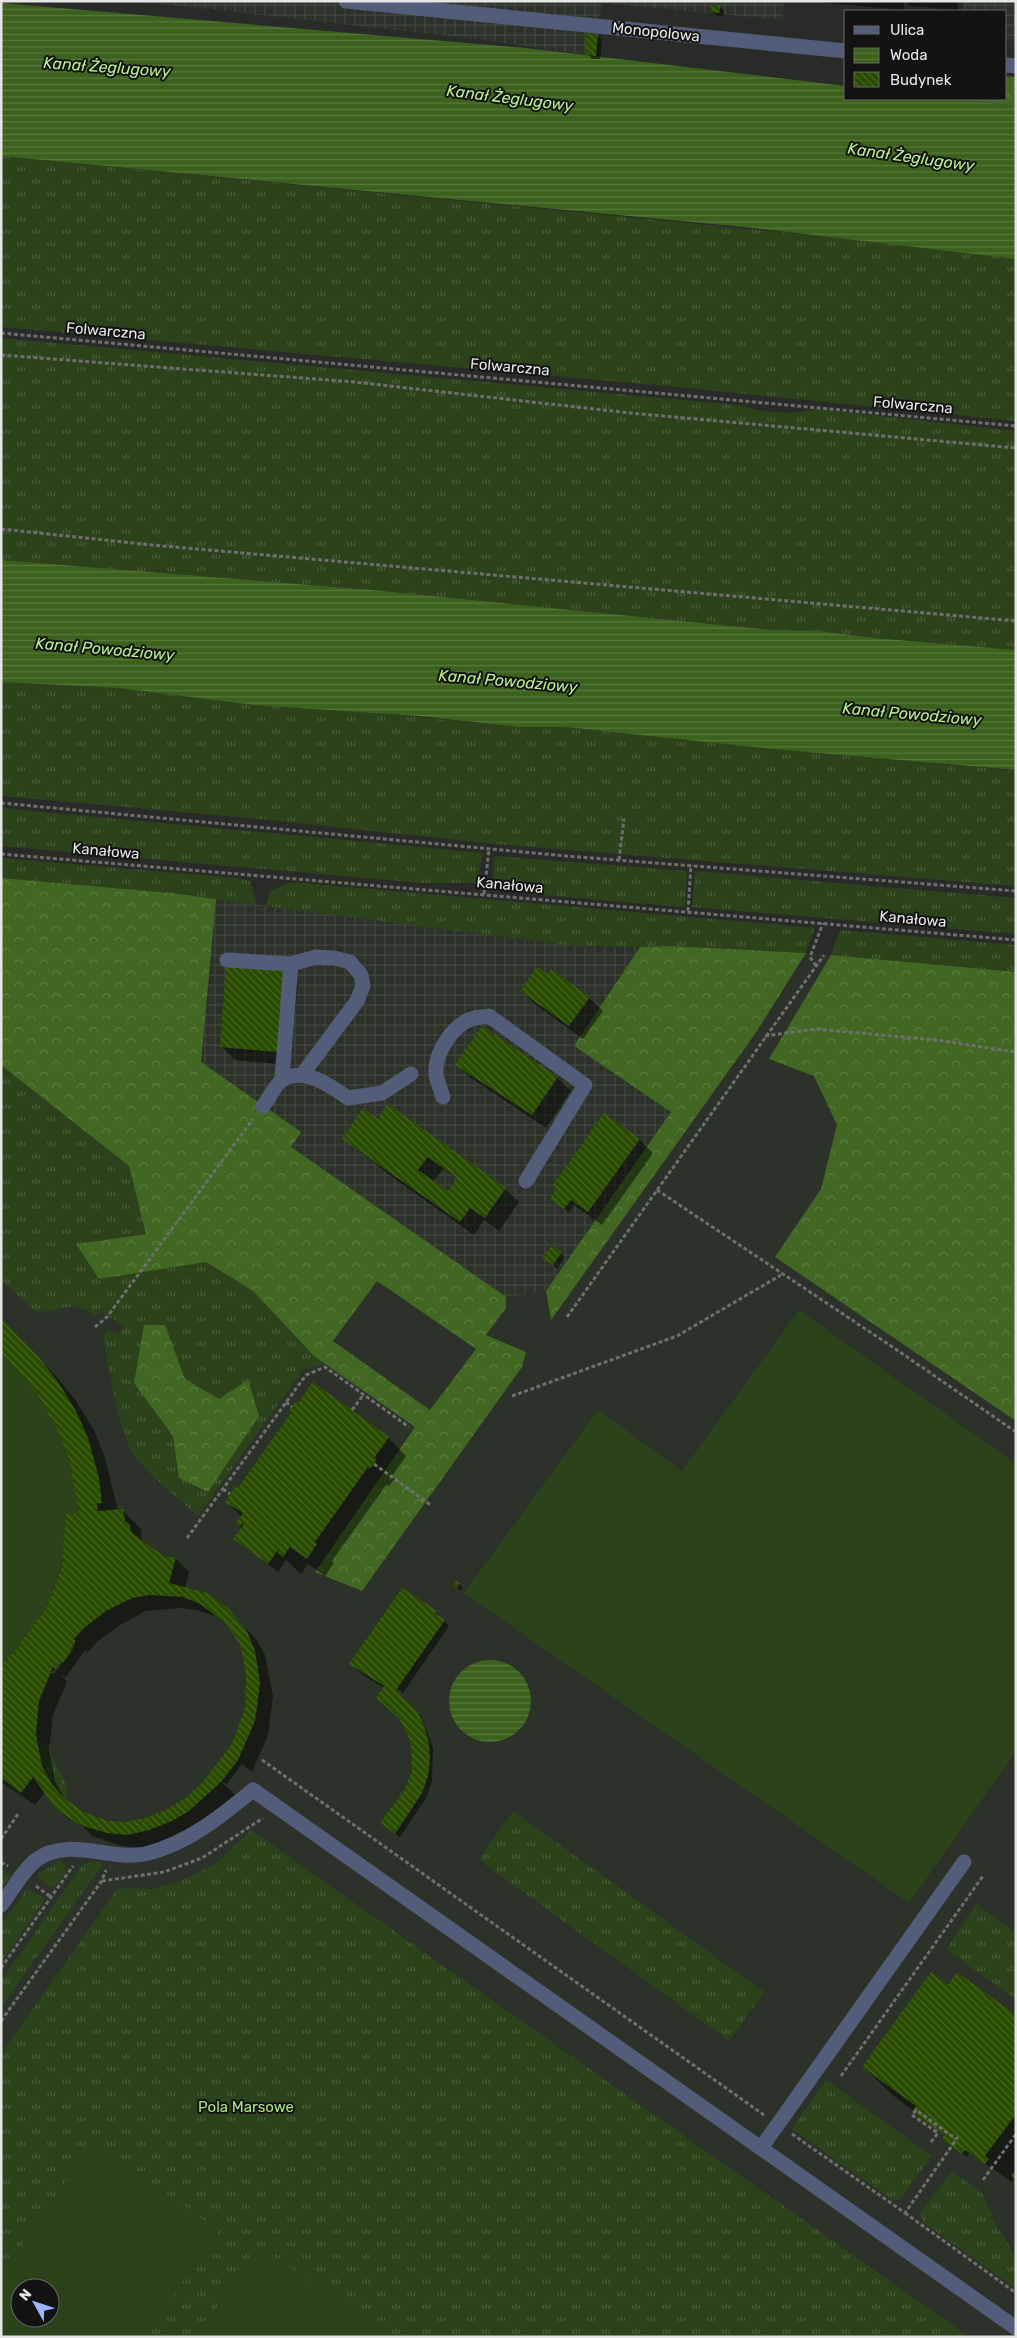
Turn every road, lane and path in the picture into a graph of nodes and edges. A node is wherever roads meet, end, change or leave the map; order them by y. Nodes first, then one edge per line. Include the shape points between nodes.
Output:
1 (346, 1) edge
2 (466, 7) edge
3 (844, 51) edge
4 (1, 333) edge
5 (1, 355) edge
6 (1016, 426) edge
7 (1016, 448) edge
8 (1, 529) edge
9 (1016, 621) edge
10 (1, 804) edge
11 (624, 819) dead end
12 (489, 849) junction
13 (1, 854) edge
14 (619, 860) junction
15 (691, 865) junction
16 (1016, 892) edge
17 (484, 894) junction
18 (688, 911) junction
19 (823, 923) junction
20 (1016, 940) edge
21 (824, 955) dead end
22 (226, 960) dead end
23 (291, 964) junction
24 (816, 966) junction
25 (764, 1036) junction
26 (1016, 1052) edge
27 (302, 1074) junction
28 (411, 1074) dead end
29 (282, 1080) junction
30 (443, 1098) dead end
31 (263, 1106) joint
32 (526, 1181) dead end
33 (657, 1190) junction
34 (782, 1275) junction
35 (567, 1317) dead end
36 (95, 1327) dead end
37 (364, 1394) junction
38 (512, 1396) dead end
39 (286, 1402) junction
40 (292, 1407) dead end
41 (352, 1410) dead end
42 (409, 1427) dead end
43 (1016, 1432) edge
44 (374, 1464) dead end
45 (223, 1490) junction
46 (230, 1494) dead end
47 (432, 1506) dead end
48 (187, 1538) dead end
49 (262, 1760) dead end
50 (18, 1814) dead end
51 (1, 1839) edge
52 (84, 1850) junction
53 (112, 1855) junction
54 (964, 1862) dead end
55 (983, 1876) dead end
56 (1, 1905) edge
57 (1, 1968) edge
58 (1, 2021) edge
59 (841, 2076) dead end
60 (777, 2124) junction
61 (1016, 2134) edge
62 (931, 2142) dead end
63 (761, 2148) junction
64 (983, 2180) dead end
65 (905, 2213) junction
66 (1016, 2293) edge
67 (1016, 2328) edge

1 - 2 street, Monopolowa
2 - 3 street, Monopolowa
4 - 6 path, Folwarczna
5 - 7 path via 354,382 630,413
8 - 9 path
10 - 12 path
11 - 14 path
12 - 14 path
12 - 17 path
13 - 17 path, Kanałowa
14 - 15 path
15 - 16 path
15 - 18 path
17 - 18 path, Kanałowa
18 - 19 path, Kanałowa
19 - 20 path, Kanałowa
19 - 24 path via 810,957
21 - 24 path
22 - 23 street
23 - 27 street via 316,957 350,962 361,975 362,986 357,1001
23 - 29 street
24 - 25 path
25 - 26 path via 816,1029 936,1040
25 - 33 path
27 - 28 street via 348,1098 382,1093
27 - 29 street
29 - 31 street
30 - 32 street via 436,1074 440,1053 449,1037 460,1025 473,1018 490,1016 585,1085
31 - 36 path via 108,1317
33 - 34 path
33 - 35 path
34 - 38 path via 677,1336
34 - 43 path
37 - 39 path via 325,1367 306,1375
37 - 41 path
37 - 42 path
39 - 40 path
39 - 45 path
44 - 47 path
45 - 46 path
45 - 48 path
49 - 60 path
50 - 51 path
52 - 53 street
52 - 56 street via 54,1852 36,1860
52 - 57 path
53 - 58 path via 101,1882
53 - 63 street via 144,1854 181,1842 253,1790
54 - 60 street
55 - 59 path
60 - 63 street
60 - 65 path
61 - 64 path
62 - 65 path via 938,2133 912,2115 916,2110 957,2138
63 - 67 street
65 - 66 path

